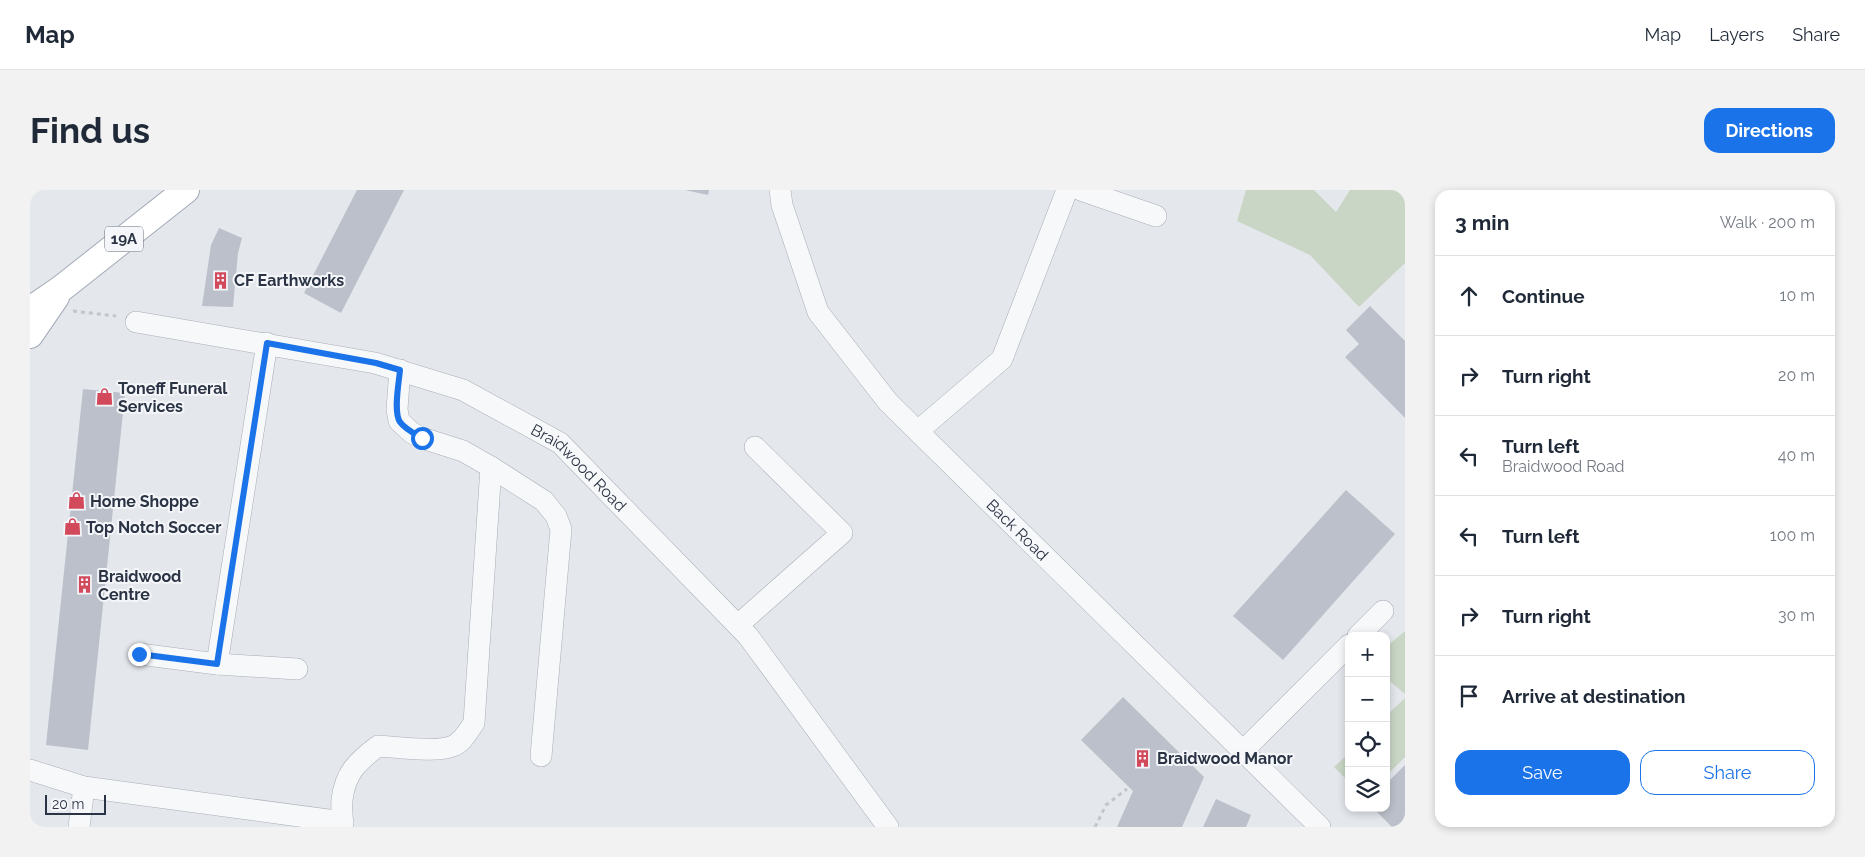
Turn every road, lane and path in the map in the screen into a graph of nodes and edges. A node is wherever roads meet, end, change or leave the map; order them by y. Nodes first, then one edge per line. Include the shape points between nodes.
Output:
1 (186, 190) edge
2 (780, 190) edge
3 (1067, 190) edge
4 (1081, 190) edge
5 (1156, 216) dead end
6 (66, 299) junction
7 (30, 301) edge
8 (30, 310) edge
9 (129, 319) joint
10 (30, 335) edge
11 (267, 343) junction
12 (400, 370) junction
13 (918, 431) junction
14 (755, 447) dead end
15 (491, 466) junction
16 (1383, 611) dead end
17 (738, 625) junction
18 (1362, 632) edge
19 (1345, 649) edge
20 (139, 654) dead end
21 (217, 664) junction
22 (297, 669) dead end
23 (1243, 750) junction
24 (541, 756) dead end
25 (34, 771) edge
26 (84, 788) junction
27 (1127, 789) dead end
28 (289, 821) edge
29 (343, 824) edge
30 (79, 827) edge
31 (888, 827) edge
32 (1094, 827) edge
33 (1320, 827) edge

1 - 6 main road, 19A
2 - 13 street, Back Road via 782,205 818,312 888,402
3 - 13 street via 1002,359
4 - 5 street
6 - 7 main road
6 - 8 main road, 19A
6 - 9 path
6 - 10 main road
9 - 11 street, Braidwood Road
11 - 12 street, Braidwood Road
11 - 21 street
12 - 15 street via 399,421 422,438 463,451
12 - 17 street, Braidwood Road via 463,390 560,443
13 - 23 street, Back Road
14 - 17 street via 842,533
15 - 24 street via 544,501 561,529
15 - 29 street via 474,723 453,746 434,749 378,746 358,761 348,776 342,800
16 - 18 street
17 - 31 street, Braidwood Road
19 - 23 street
20 - 21 street
21 - 22 street
23 - 33 street, Back Road
25 - 26 street
26 - 28 street
26 - 30 street
27 - 32 path via 1106,805
28 - 29 street

